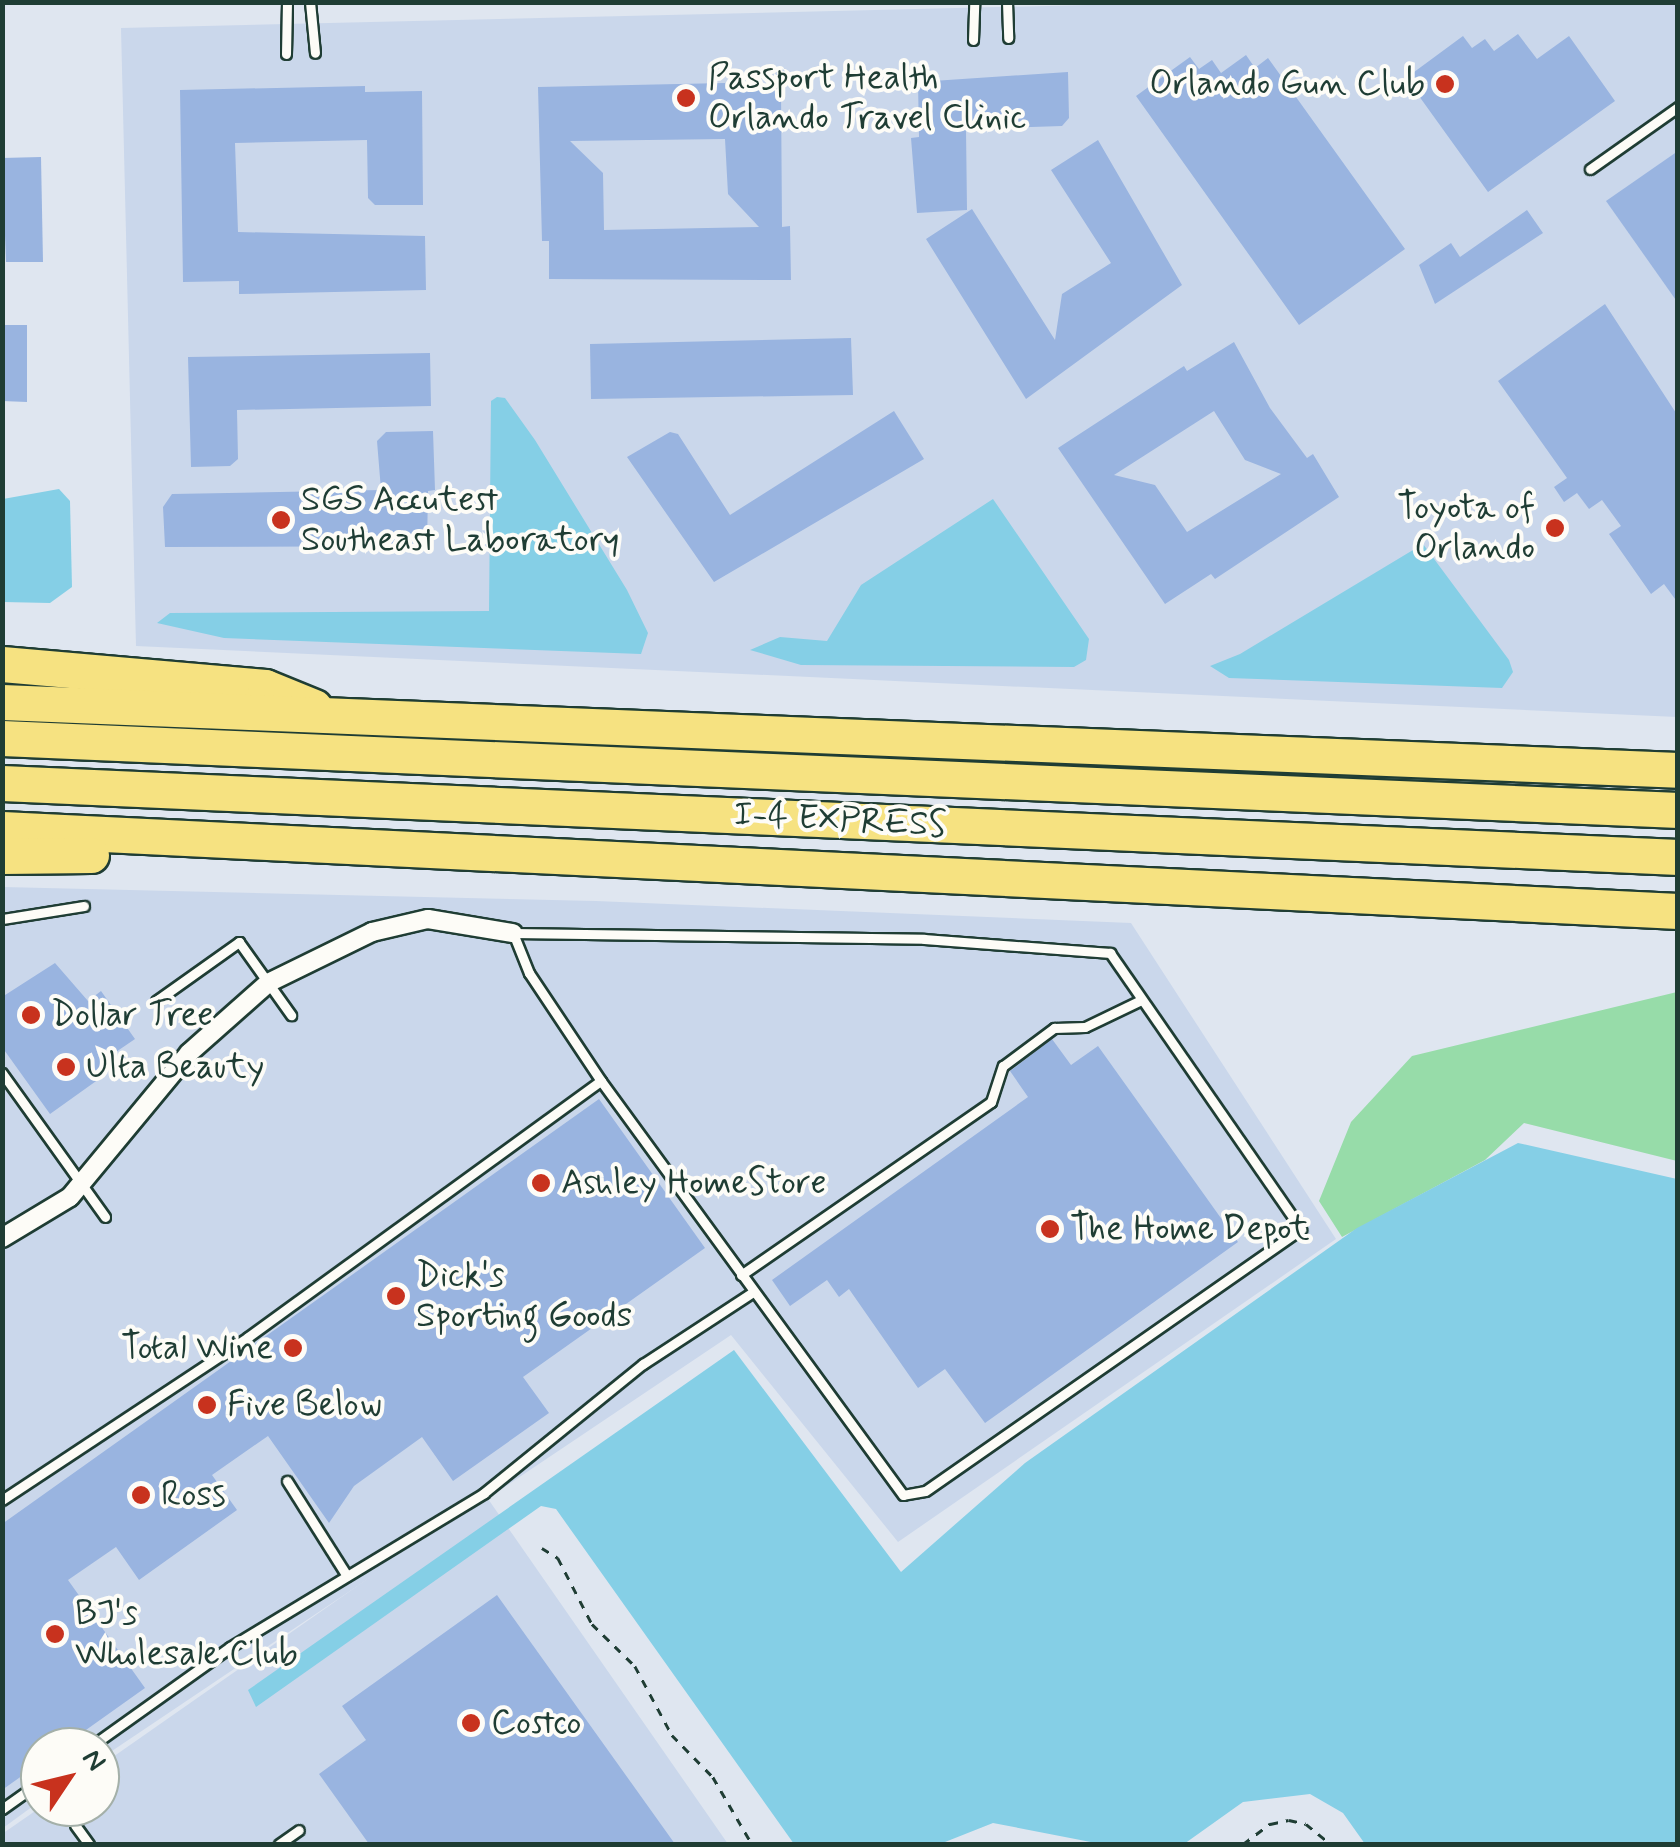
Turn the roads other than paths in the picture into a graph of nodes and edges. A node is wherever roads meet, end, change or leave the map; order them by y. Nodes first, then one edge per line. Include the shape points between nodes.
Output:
1 (287, 2) edge
2 (310, 2) edge
3 (974, 2) edge
4 (1008, 2) edge
5 (1008, 38) dead end
6 (973, 40) dead end
7 (316, 53) dead end
8 (286, 54) dead end
9 (1678, 106) edge
10 (1590, 169) dead end
11 (2, 664) edge
12 (2, 702) edge
13 (343, 718) junction
14 (2, 738) edge
15 (1678, 770) edge
16 (2, 784) edge
17 (1678, 810) edge
18 (2, 829) edge
19 (220, 837) junction
20 (2, 856) edge
21 (1678, 856) edge
22 (84, 906) dead end
23 (1678, 911) edge
24 (2, 920) edge
25 (513, 932) junction
26 (268, 983) junction
27 (1141, 1000) junction
28 (156, 1001) dead end
29 (291, 1015) dead end
30 (2, 1073) edge
31 (601, 1080) junction
32 (82, 1183) junction
33 (105, 1217) dead end
34 (2, 1238) edge
35 (741, 1275) junction
36 (753, 1292) junction
37 (287, 1481) dead end
38 (2, 1500) edge
39 (348, 1576) junction
40 (118, 1727) edge
41 (299, 1830) dead end
42 (279, 1844) edge

1 - 8 lane
2 - 7 lane
3 - 6 lane
4 - 5 lane
9 - 10 lane
11 - 13 highway via 265,687
12 - 13 highway
13 - 15 highway
14 - 17 highway, I-4 EXPRESS
16 - 21 highway, I-4 EXPRESS
18 - 19 highway
19 - 20 highway via 168,854
19 - 23 highway
22 - 24 lane
25 - 26 street via 428,919 372,932
25 - 27 lane via 924,939 1110,954
25 - 31 lane via 529,973
26 - 28 lane via 239,942
26 - 29 lane
26 - 32 street via 189,1053
27 - 35 lane via 1084,1027 1054,1028 1003,1066 990,1102
27 - 36 lane via 1301,1230 925,1492 903,1495
30 - 32 lane
31 - 35 lane
31 - 38 lane via 248,1337
32 - 33 lane
32 - 34 street via 49,1213
35 - 36 lane
36 - 39 lane via 643,1364 484,1493
37 - 39 lane
39 - 40 lane via 230,1647
41 - 42 lane

